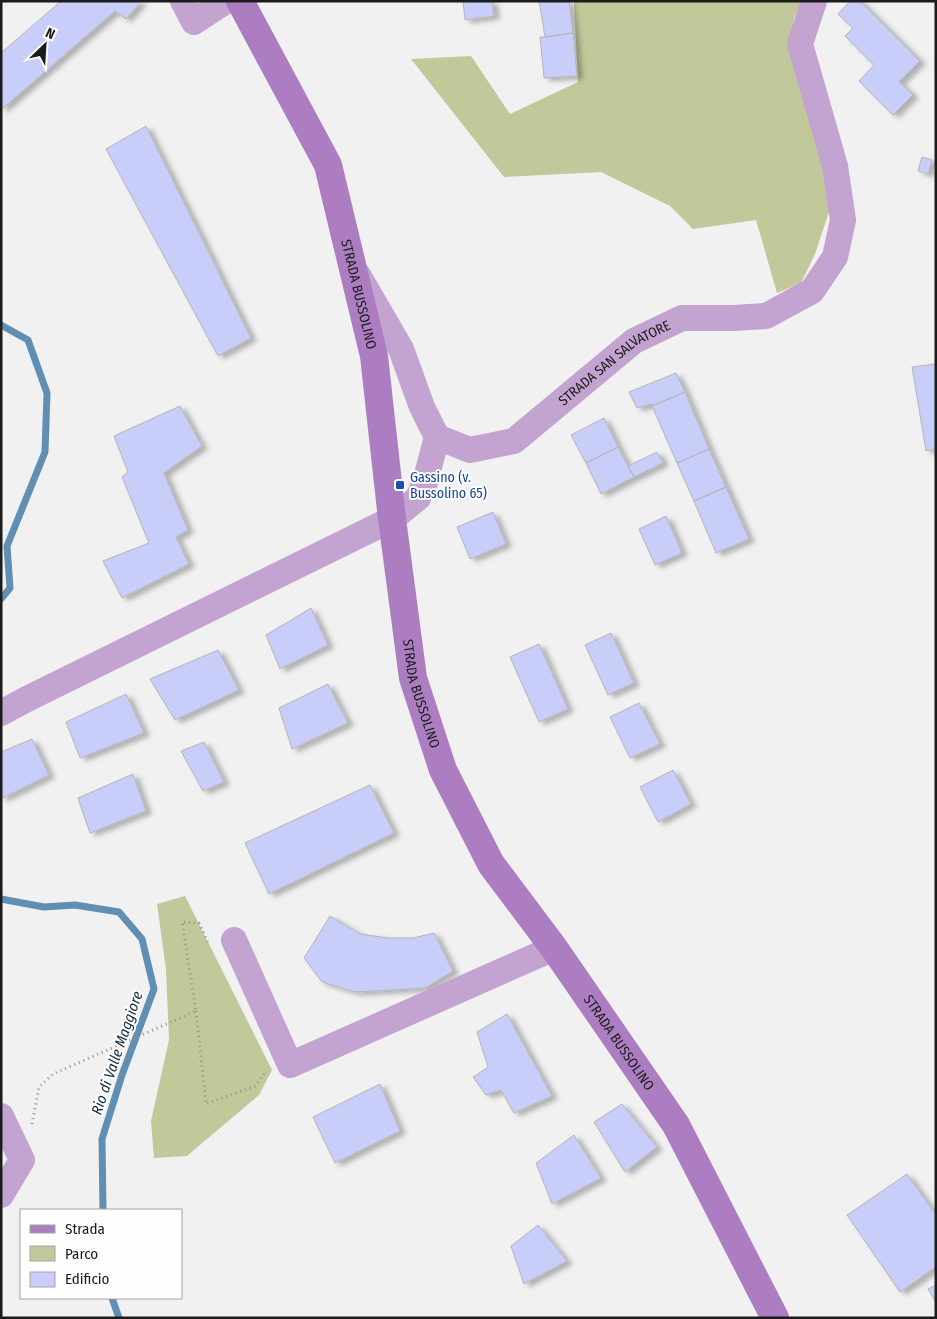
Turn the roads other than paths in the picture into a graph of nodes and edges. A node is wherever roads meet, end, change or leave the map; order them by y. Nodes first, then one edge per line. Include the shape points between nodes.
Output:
1 (183, 1) edge
2 (226, 1) edge
3 (240, 1) edge
4 (814, 1) edge
5 (351, 261) junction
6 (437, 437) junction
7 (392, 519) junction
8 (1, 713) edge
9 (223, 945) road end
10 (554, 948) junction
11 (1, 1116) edge
12 (1, 1195) edge
13 (775, 1318) edge

1 - 2 street via 194,22
3 - 5 street, STRADA BUSSOLINO via 328,164
4 - 6 street, STRADA SAN SALVATORE via 800,44 835,166 843,220 835,257 812,291 766,316 682,318 634,341 514,441 470,450
5 - 6 street via 401,349 422,407
5 - 7 street, STRADA BUSSOLINO via 374,356
6 - 7 street via 418,498
7 - 8 street
7 - 10 street, STRADA BUSSOLINO via 412,678 443,770 491,864
9 - 10 street via 290,1065
10 - 13 street, STRADA BUSSOLINO via 676,1125
11 - 12 street via 22,1160

